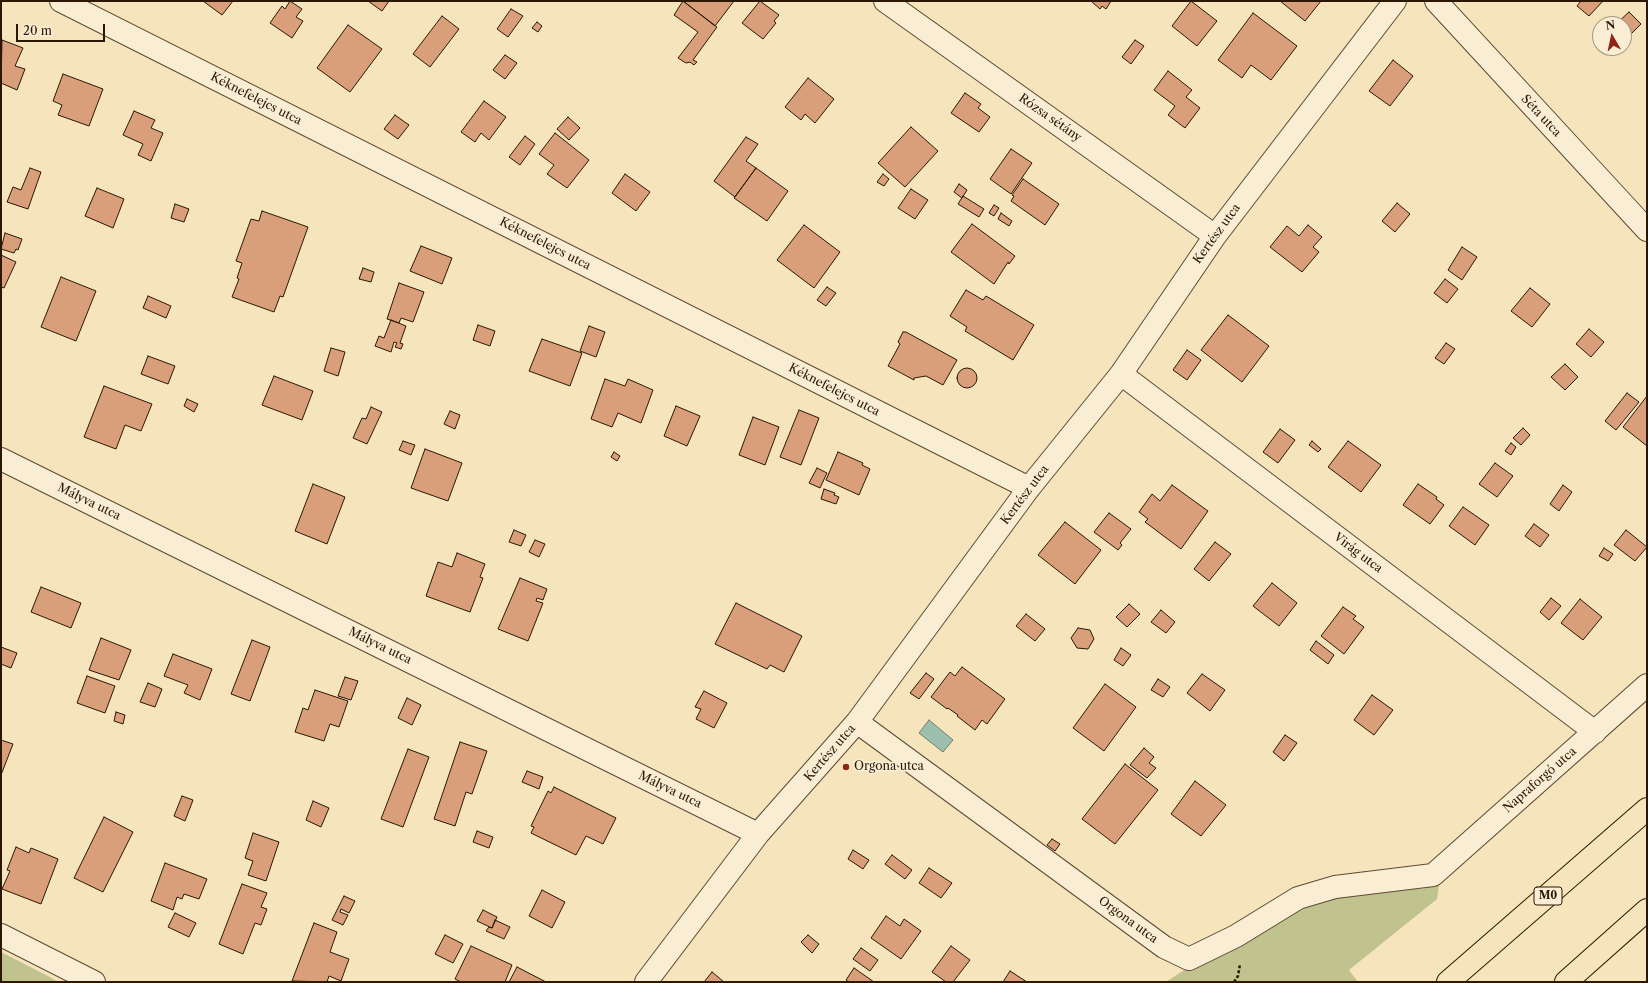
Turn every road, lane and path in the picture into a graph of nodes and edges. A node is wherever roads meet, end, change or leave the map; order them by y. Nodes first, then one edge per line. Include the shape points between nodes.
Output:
1 (61, 1) edge
2 (885, 1) edge
3 (1395, 1) edge
4 (1436, 1) edge
5 (1647, 230) edge
6 (1215, 236) junction
7 (1121, 374) junction
8 (1, 458) edge
9 (1029, 488) junction
10 (1647, 685) edge
11 (857, 722) junction
12 (1595, 732) junction
13 (1647, 809) edge
14 (758, 834) junction
15 (1433, 875) joint
16 (1647, 910) edge
17 (1, 936) edge
18 (94, 982) edge
19 (646, 982) edge
20 (1448, 982) edge
21 (1566, 982) edge

1 - 9 street, Kéknefelejcs utca
2 - 6 street, Rózsa sétány
3 - 6 street, Kertész utca
4 - 5 street, Séta utca
6 - 7 street, Kertész utca
7 - 9 street, Kertész utca
7 - 12 street, Virág utca
8 - 14 street, Mályva utca
9 - 11 street, Kertész utca
10 - 12 street, Napraforgó utca
11 - 14 street, Kertész utca
11 - 15 street, Orgona utca via 1164,947 1189,959 1236,936 1298,898 1335,887
12 - 15 street, Napraforgó utca
13 - 20 highway, M0
14 - 19 street, Kertész utca
16 - 21 highway
17 - 18 street

